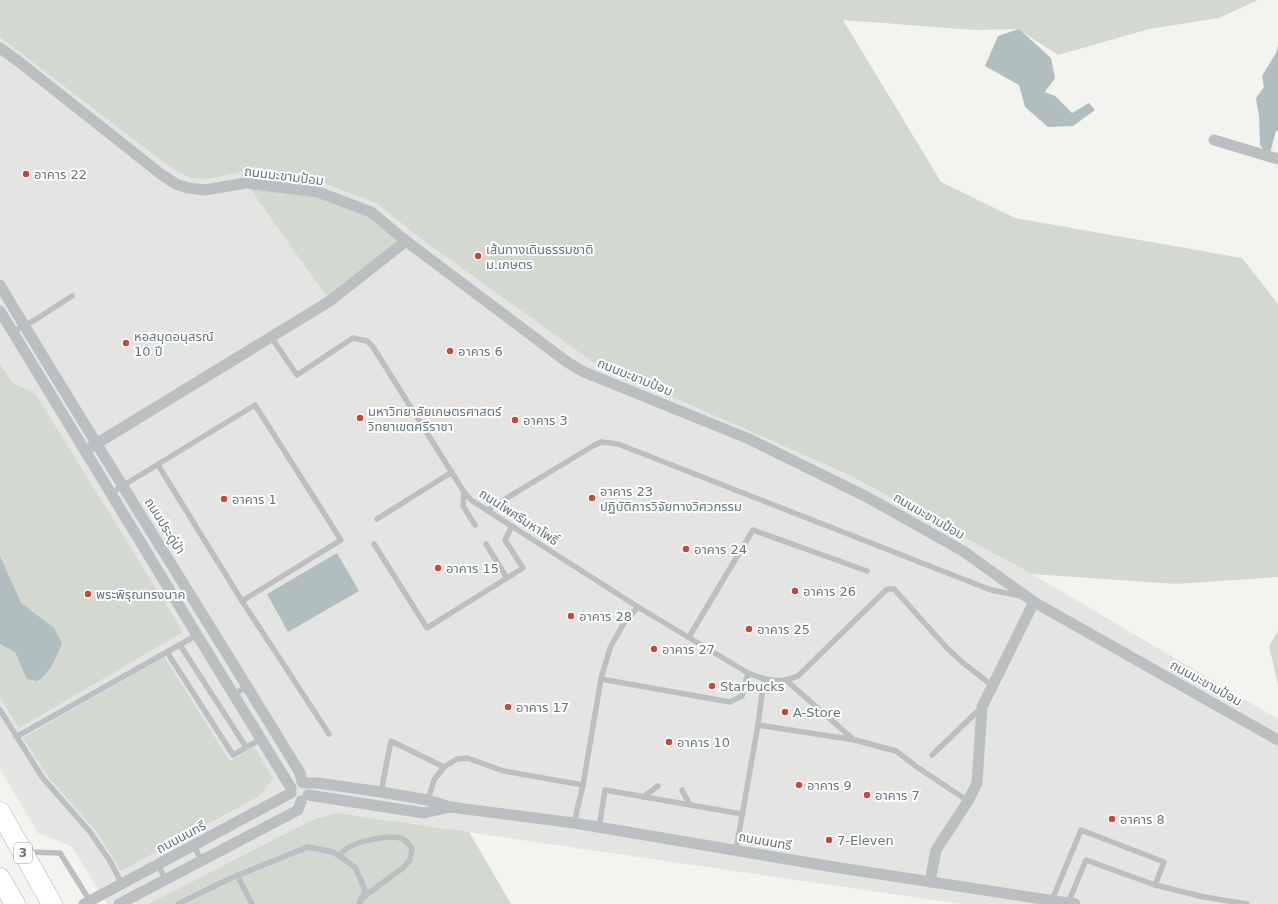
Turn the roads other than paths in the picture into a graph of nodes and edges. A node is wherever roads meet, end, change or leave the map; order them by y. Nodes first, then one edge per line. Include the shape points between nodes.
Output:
1 (0, 48) edge
2 (1214, 140) dead end
3 (1278, 159) edge
4 (406, 240) junction
5 (0, 286) edge
6 (72, 296) dead end
7 (0, 311) edge
8 (24, 326) junction
9 (12, 332) junction
10 (271, 337) junction
11 (96, 444) junction
12 (85, 451) junction
13 (158, 465) junction
14 (452, 472) junction
15 (123, 486) junction
16 (464, 492) junction
17 (111, 493) junction
18 (487, 510) junction
19 (377, 519) dead end
20 (475, 525) dead end
21 (512, 526) junction
22 (374, 544) dead end
23 (486, 544) dead end
24 (867, 571) dead end
25 (507, 578) junction
26 (1030, 600) junction
27 (242, 601) junction
28 (638, 607) junction
29 (197, 635) junction
30 (689, 637) junction
31 (180, 645) junction
32 (167, 652) junction
33 (748, 673) junction
34 (601, 679) junction
35 (764, 680) junction
36 (787, 681) junction
37 (247, 686) junction
38 (993, 686) junction
39 (234, 695) junction
40 (982, 707) junction
41 (0, 710) edge
42 (758, 725) junction
43 (329, 734) dead end
44 (16, 737) junction
45 (261, 739) junction
46 (855, 740) junction
47 (1278, 740) edge
48 (246, 747) junction
49 (932, 755) dead end
50 (444, 767) junction
51 (304, 783) junction
52 (583, 785) junction
53 (658, 786) dead end
54 (291, 790) junction
55 (682, 790) dead end
56 (381, 792) junction
57 (643, 797) junction
58 (305, 798) junction
59 (428, 800) junction
60 (968, 801) junction
61 (690, 805) junction
62 (450, 807) junction
63 (0, 812) edge
64 (742, 814) junction
65 (574, 823) junction
66 (600, 828) junction
67 (194, 846) junction
68 (736, 850) junction
69 (22, 852) junction
70 (339, 856) junction
71 (202, 861) junction
72 (158, 865) junction
73 (237, 875) junction
74 (0, 878) edge
75 (166, 880) junction
76 (930, 882) junction
77 (122, 884) junction
78 (1155, 885) junction
79 (51, 900) edge
80 (1052, 900) junction
81 (360, 901) edge
82 (87, 902) edge
83 (15, 904) edge
84 (119, 904) edge
85 (178, 904) edge
86 (252, 904) edge
87 (1072, 904) edge
88 (1247, 904) edge

1 - 4 street, ถนนมะขามป้อม via 176,184 204,190 246,182 318,192 371,212
2 - 3 street
4 - 10 street via 330,301
4 - 26 street, ถนนมะขามป้อม via 567,362 584,372 749,439 867,496 963,551
5 - 8 street, ถนนประดู่ป่า
6 - 8 lane
7 - 9 street
8 - 9 lane
8 - 11 street, ถนนประดู่ป่า
9 - 12 street
10 - 11 street
10 - 14 lane, ถนนโพศรีมหาโพธิ์ via 297,375 353,338 367,341
11 - 12 street
11 - 15 street, ถนนประดู่ป่า
12 - 17 street
13 - 15 lane
13 - 27 lane
13 - 27 lane via 255,405 341,540
14 - 16 lane, ถนนโพศรีมหาโพธิ์
14 - 19 lane
15 - 17 lane
15 - 37 street, ถนนประดู่ป่า
16 - 18 lane, ถนนโพศรีมหาโพธิ์
16 - 20 lane via 463,506
17 - 29 street
18 - 21 lane, ถนนโพศรีมหาโพธิ์
18 - 26 lane via 592,446 601,442 618,444 991,590
21 - 25 lane via 505,540 523,568
21 - 28 lane, ถนนโพศรีมหาโพธิ์
22 - 25 lane via 427,628
23 - 25 lane
24 - 30 lane via 753,530
26 - 38 street
26 - 47 street, ถนนมะขามป้อม
27 - 43 lane
28 - 30 lane, ถนนโพศรีมหาโพธิ์
28 - 34 lane via 624,623 610,648
29 - 31 lane
29 - 39 street
30 - 33 lane, ถนนโพศรีมหาโพธิ์
31 - 32 lane
31 - 48 lane
32 - 44 lane
32 - 48 lane via 233,755
33 - 34 lane via 742,696 730,702
33 - 35 lane, ถนนโพศรีมหาโพธิ์
34 - 52 lane
35 - 36 lane
35 - 42 lane
36 - 38 lane via 798,676 891,588 947,648
36 - 46 lane
37 - 39 lane
37 - 51 street, ถนนประดู่ป่า
38 - 40 street
39 - 45 street
40 - 49 lane
40 - 60 street via 977,783
41 - 44 lane
42 - 46 lane
42 - 64 lane
44 - 77 lane via 42,777 90,832
45 - 48 lane
45 - 54 street
46 - 60 lane via 896,751
50 - 52 lane via 467,758 504,771
50 - 56 lane via 391,741
50 - 59 lane via 434,780
51 - 54 street via 297,782
51 - 56 street, ถนนนนทรี
51 - 58 street via 309,788
52 - 65 lane
53 - 57 lane
54 - 58 street via 296,800
54 - 67 street, ถนนนนทรี
55 - 61 lane
56 - 59 street, ถนนนนทรี
57 - 61 lane
57 - 66 lane via 605,790
58 - 62 street, ถนนนนทรี via 424,813
58 - 71 street via 298,810
59 - 62 street, ถนนนนทรี
60 - 76 street via 936,850
61 - 64 lane
62 - 65 street, ถนนนนทรี
63 - 69 highway, 3
64 - 68 lane
65 - 66 street, ถนนนนทรี
66 - 68 street, ถนนนนทรี
67 - 71 lane
67 - 72 street, ถนนนนทรี
68 - 76 street, ถนนนนทรี
69 - 79 highway, 3
69 - 82 lane via 60,853
70 - 73 lane via 333,852 308,847
70 - 81 lane via 355,867 365,890
70 - 81 lane via 346,849 382,838 403,839 412,848 410,860 404,867
71 - 75 street
72 - 75 lane
72 - 77 street, ถนนนนทรี
73 - 85 lane
73 - 86 lane
74 - 83 highway
75 - 84 street
76 - 80 street, ถนนนนทรี
77 - 82 street, ถนนนนทรี
78 - 80 lane via 1164,862 1081,830
78 - 87 lane via 1086,860
78 - 88 lane
80 - 87 street, ถนนนนทรี

